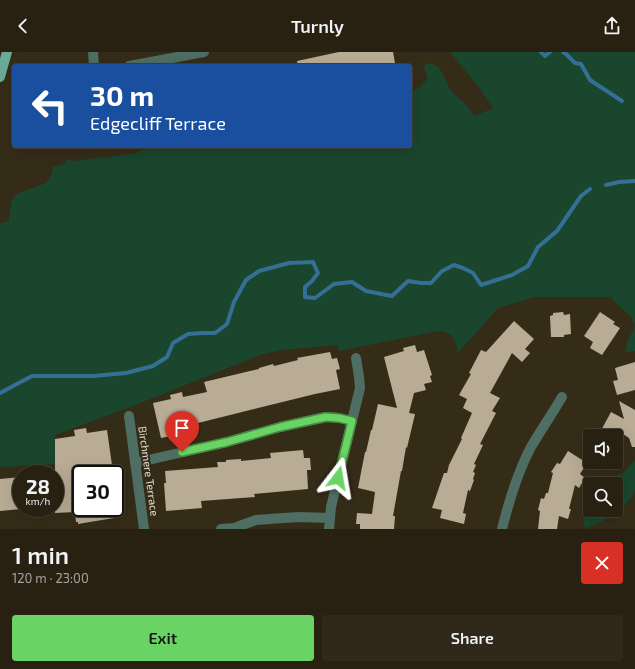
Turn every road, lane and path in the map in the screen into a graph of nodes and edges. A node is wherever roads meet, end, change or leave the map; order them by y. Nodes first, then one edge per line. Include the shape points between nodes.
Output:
1 (7, 52) edge
2 (93, 52) edge
3 (204, 52) edge
4 (94, 64) edge
5 (140, 64) edge
6 (0, 77) edge
7 (356, 358) dead end
8 (562, 397) dead end
9 (129, 416) dead end
10 (352, 421) junction
11 (135, 463) junction
12 (330, 518) junction
13 (144, 529) edge
14 (221, 529) edge
15 (329, 529) edge
16 (502, 529) edge

1 - 6 main road
2 - 4 street
3 - 5 street
7 - 10 street via 360,388
8 - 16 street via 531,448 520,472
9 - 11 street, Birchmere Terrace
10 - 11 street via 326,417
10 - 12 street via 330,507
11 - 13 street, Birchmere Terrace
12 - 14 street via 256,520 234,528
12 - 15 street

